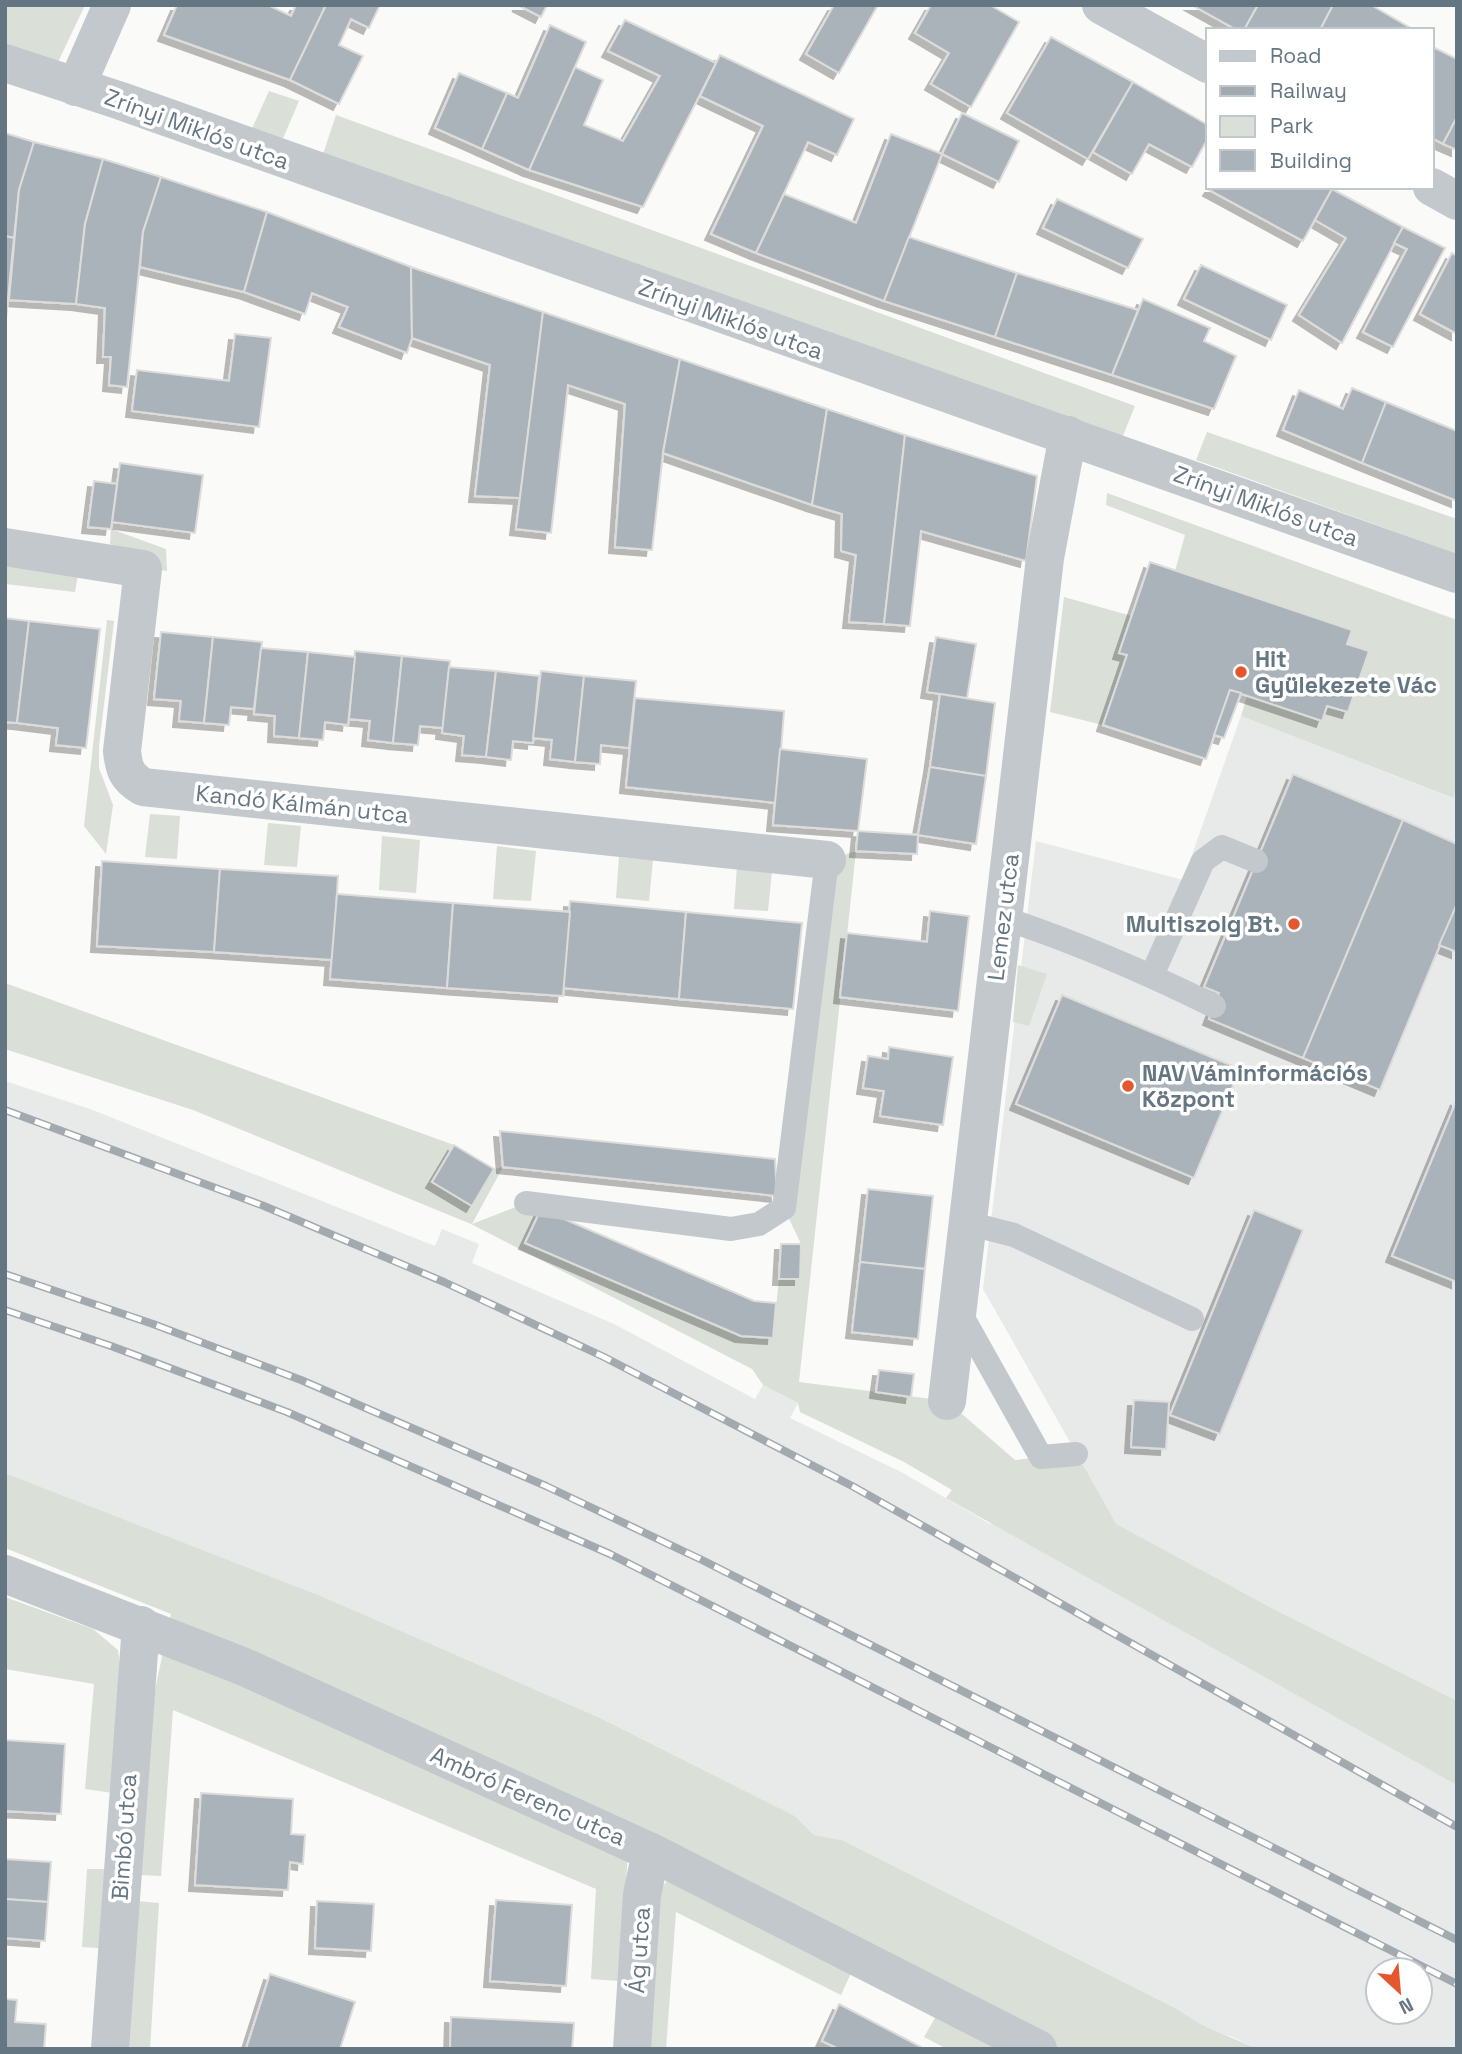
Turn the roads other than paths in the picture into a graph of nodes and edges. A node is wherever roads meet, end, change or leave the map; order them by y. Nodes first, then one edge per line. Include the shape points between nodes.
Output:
1 (112, 5) edge
2 (1101, 5) edge
3 (5, 63) edge
4 (1206, 63) edge
5 (76, 87) junction
6 (1434, 188) edge
7 (1457, 201) edge
8 (1068, 435) junction
9 (5, 547) edge
10 (1457, 574) edge
11 (827, 860) joint
12 (1255, 861) dead end
13 (1003, 918) junction
14 (1152, 975) junction
15 (1214, 1006) dead end
16 (526, 1203) dead end
17 (967, 1223) junction
18 (957, 1308) junction
19 (1192, 1319) dead end
20 (947, 1401) dead end
21 (1076, 1454) dead end
22 (5, 1574) edge
23 (141, 1625) junction
24 (652, 1852) junction
25 (110, 2049) edge
26 (632, 2049) edge
27 (1038, 2049) edge

1 - 5 street
2 - 4 street
3 - 5 street, Zrínyi Miklós utca
5 - 8 street, Zrínyi Miklós utca
6 - 7 street
8 - 10 street, Zrínyi Miklós utca
8 - 13 street, Lemez utca via 1045,558
9 - 11 street, Kandó Kálmán utca via 143,569 122,751 124,770 143,787
11 - 16 lane via 784,1208 760,1224 731,1229
12 - 14 lane via 1222,847 1203,861
13 - 14 lane via 1068,939
13 - 17 street, Lemez utca
14 - 15 lane
17 - 18 street, Lemez utca
17 - 19 lane via 1014,1235
18 - 20 street, Lemez utca
18 - 21 lane via 1041,1457
22 - 23 street, Ambró Ferenc utca
23 - 24 street, Ambró Ferenc utca via 242,1666
23 - 25 street, Bimbó utca
24 - 26 street, Ág utca via 642,1895
24 - 27 street, Ambró Ferenc utca

